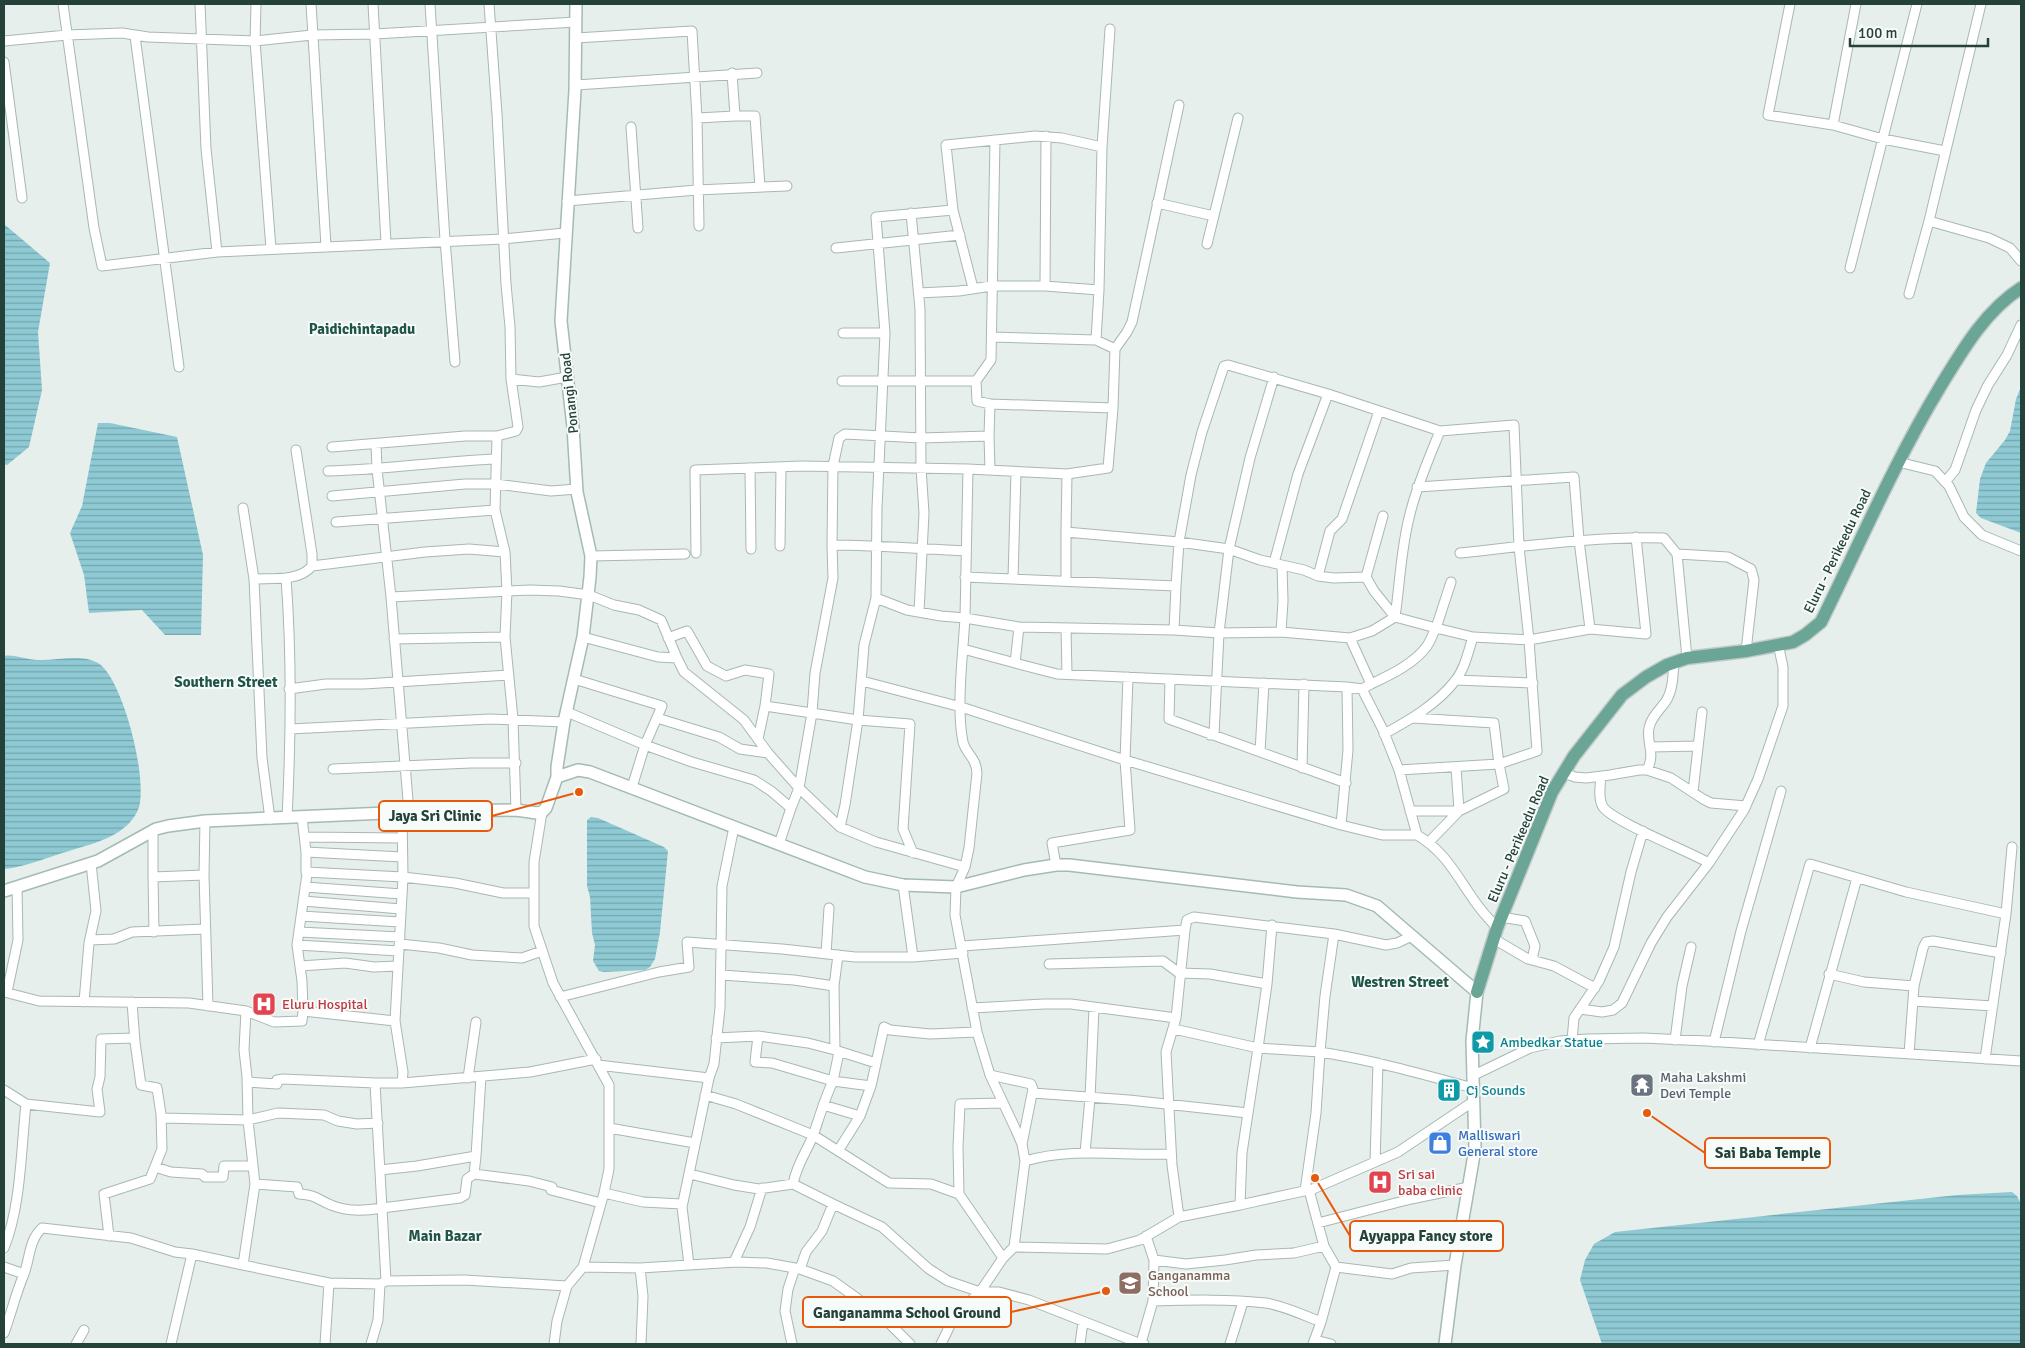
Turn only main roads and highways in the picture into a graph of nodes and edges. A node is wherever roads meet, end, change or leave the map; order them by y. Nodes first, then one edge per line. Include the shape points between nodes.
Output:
1 (576, 4) edge
2 (2021, 288) edge
3 (557, 777) junction
4 (4, 890) edge
5 (1477, 992) junction
6 (1445, 1344) edge

1 - 3 main road, Ponangi Road via 576,85 561,321 577,489 591,556 583,636
2 - 5 main road, Eluru - Perikeedu Road via 2010,295 1966,343 1917,425 1821,622 1806,636 1793,642 1674,662 1622,695 1595,728 1552,792 1498,928
3 - 4 main road, Ponangi Road via 542,812 406,813 205,821 168,826 152,830 91,863
3 - 5 main road via 578,770 590,772 865,877 903,885 956,887 1056,865 1346,895 1378,906
5 - 6 main road via 1472,1041 1475,1149

